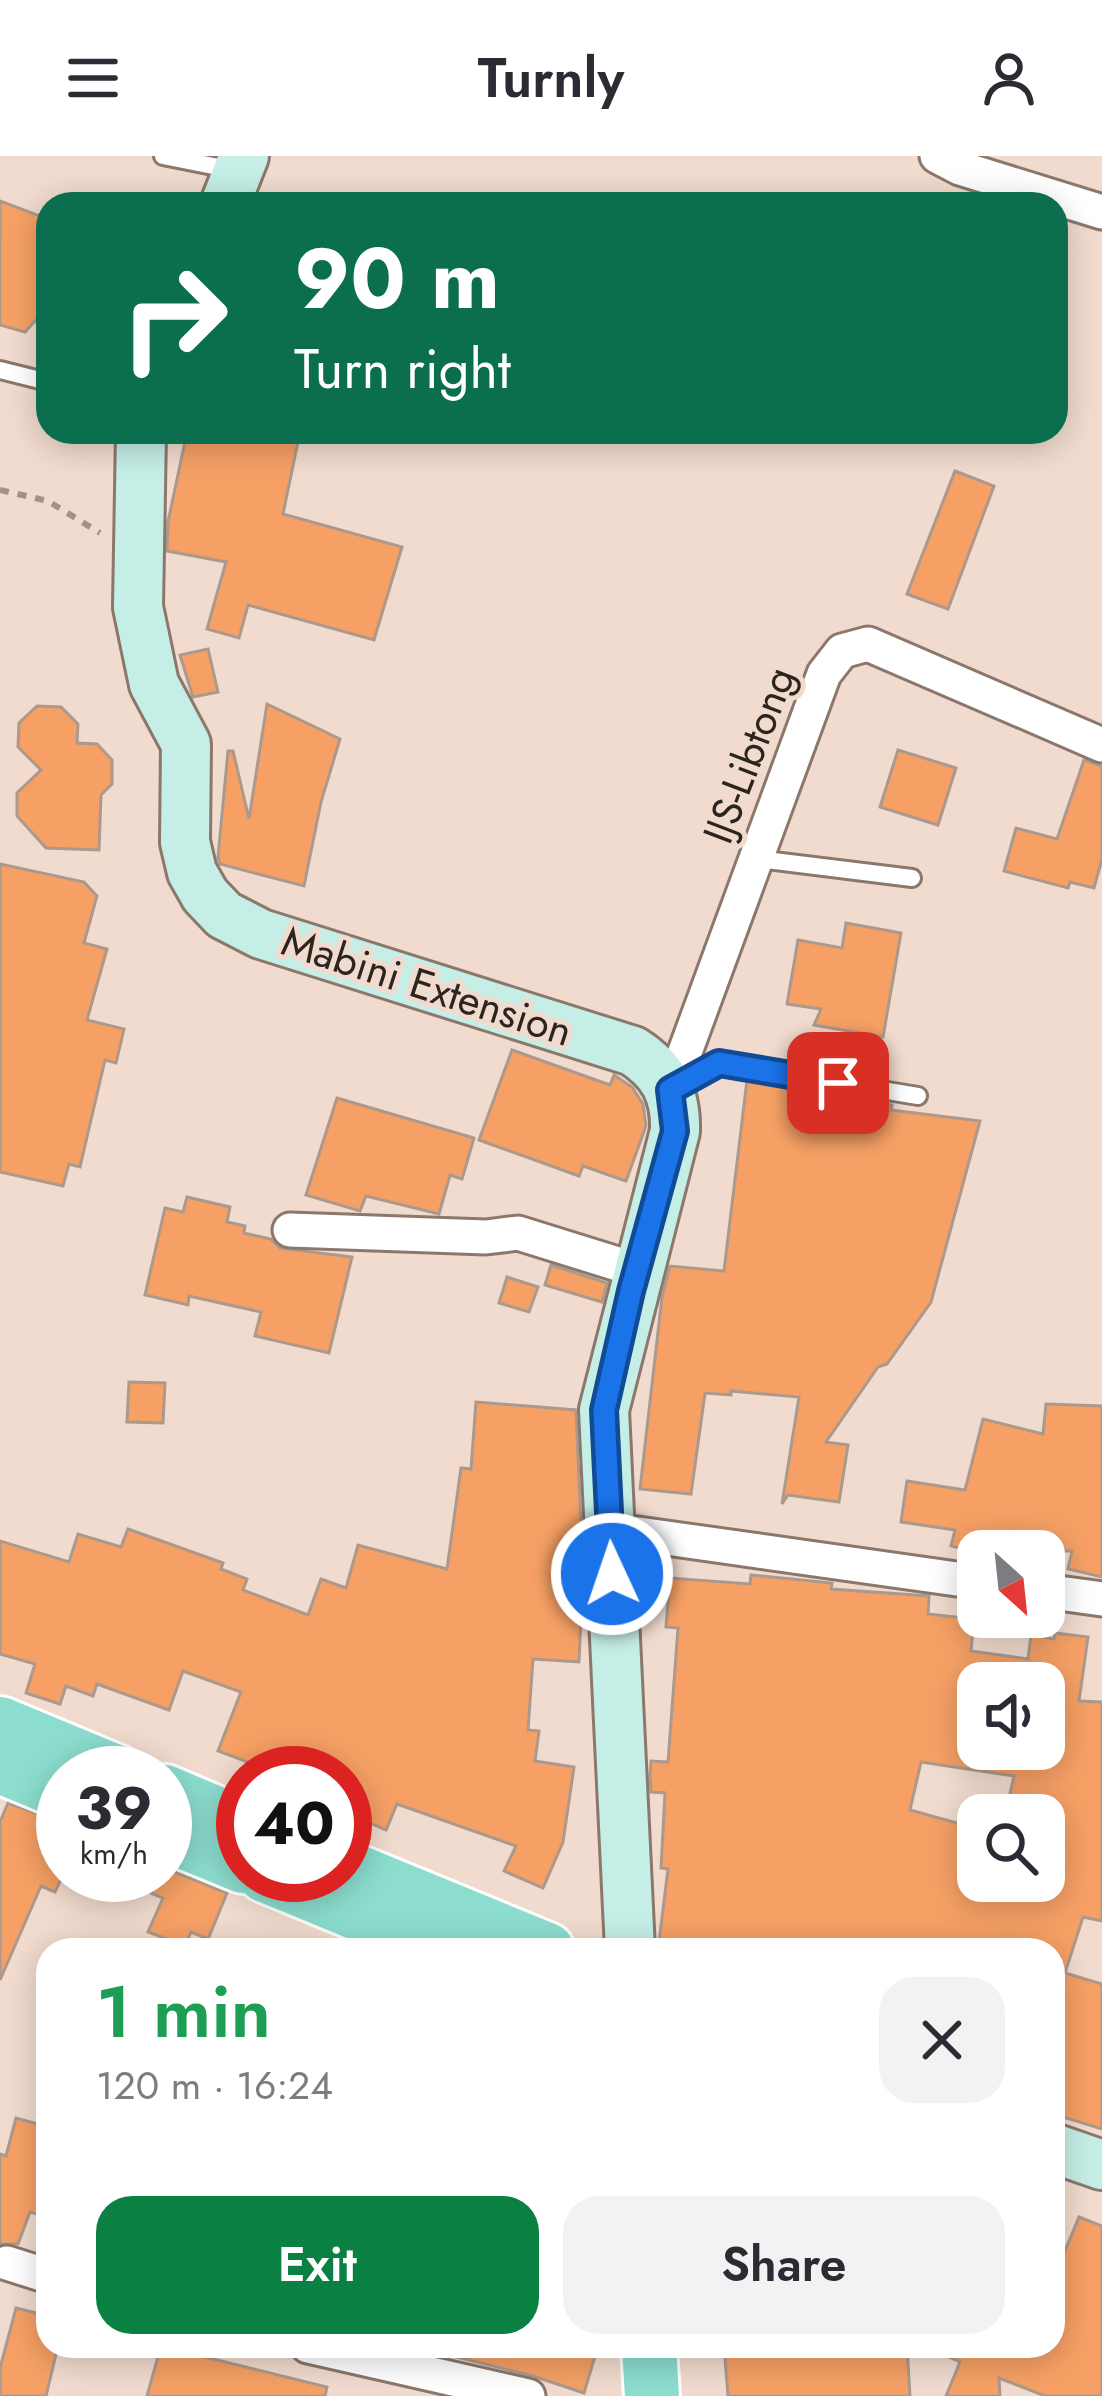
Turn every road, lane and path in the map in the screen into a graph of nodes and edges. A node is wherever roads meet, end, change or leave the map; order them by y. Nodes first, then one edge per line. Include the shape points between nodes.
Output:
1 (163, 156) edge
2 (938, 156) edge
3 (235, 177) edge
4 (1037, 192) edge
5 (1068, 201) edge
6 (1102, 212) edge
7 (0, 370) edge
8 (36, 379) edge
9 (141, 444) edge
10 (0, 490) edge
11 (138, 568) junction
12 (1102, 745) edge
13 (758, 860) junction
14 (912, 878) dead end
15 (670, 1090) junction
16 (918, 1096) dead end
17 (290, 1230) dead end
18 (637, 1270) junction
19 (610, 1530) junction
20 (957, 1579) edge
21 (1065, 1594) edge
22 (1102, 1599) edge
23 (0, 1724) edge
24 (53, 1746) edge
25 (0, 1766) edge
26 (36, 1781) edge
27 (372, 1878) edge
28 (331, 1902) edge
29 (418, 1938) edge
30 (519, 1938) edge
31 (629, 1938) edge
32 (1065, 2152) edge
33 (1102, 2165) edge
34 (7, 2263) dead end
35 (36, 2272) edge
36 (361, 2358) edge
37 (650, 2358) edge
38 (528, 2396) edge
39 (652, 2396) edge

1 - 3 lane
2 - 4 street
5 - 6 street
7 - 8 lane
9 - 11 street, Mabini Extension
10 - 11 path via 48,501
11 - 15 street, Mabini Extension via 143,646 186,744 192,872 224,915 261,934 633,1051
12 - 13 street, IJS-Libtong via 868,644 842,651 824,674
13 - 14 lane
13 - 15 street, IJS-Libtong
15 - 16 lane via 719,1063
15 - 18 street via 675,1131
17 - 18 street via 518,1233
18 - 19 street via 604,1410
19 - 20 street
19 - 31 street
21 - 22 street
23 - 24 main road
25 - 26 main road
27 - 30 main road
28 - 29 main road
32 - 33 street
34 - 35 street
36 - 38 street
37 - 39 main road

